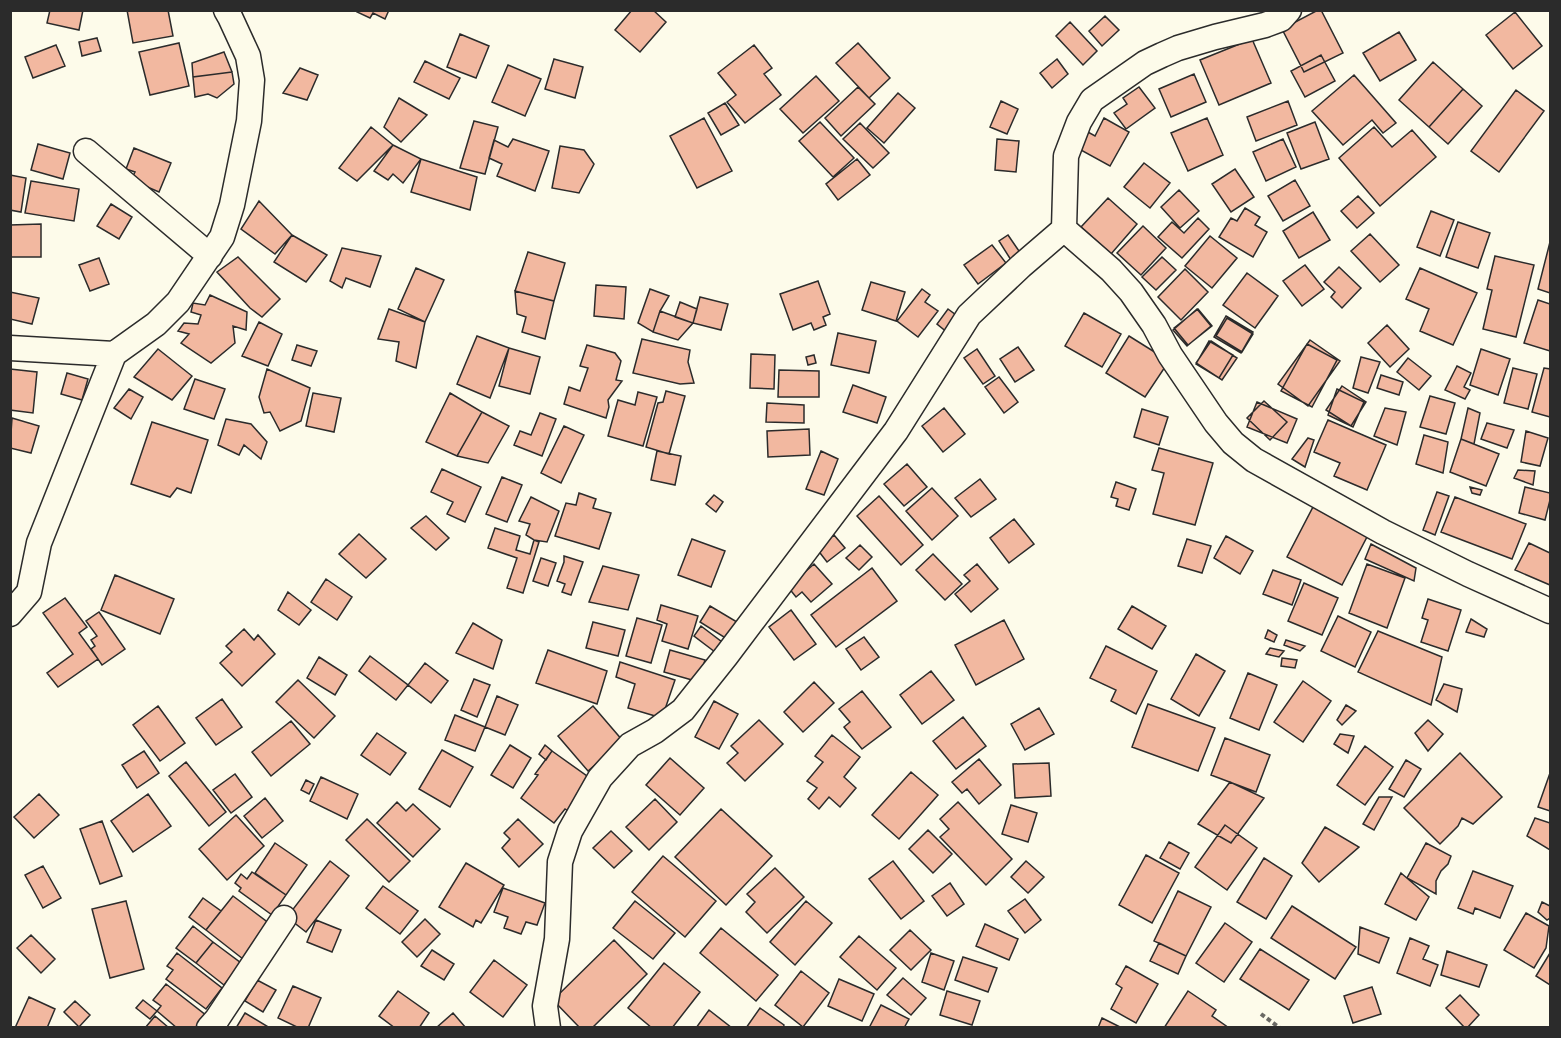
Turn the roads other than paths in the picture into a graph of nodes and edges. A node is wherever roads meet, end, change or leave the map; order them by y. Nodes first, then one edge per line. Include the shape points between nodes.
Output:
1 (226, 10) edge
2 (1289, 10) edge
3 (86, 151) dead end
4 (1064, 229) junction
5 (210, 256) junction
6 (10, 348) edge
7 (114, 354) junction
8 (1551, 611) edge
9 (10, 614) edge
10 (284, 918) dead end
11 (209, 1028) edge
12 (548, 1028) edge

1 - 5 street via 248,56 252,80 249,121 232,205 222,237
2 - 4 street via 1281,19 1265,25 1162,55 1092,100 1078,122 1066,156
3 - 5 street
4 - 8 street via 1131,292 1216,423 1254,460 1383,532
4 - 12 street via 969,315 896,431 683,710 630,745 600,778 570,831 560,862 557,939 545,1006
5 - 7 street via 178,302 156,324
6 - 7 street
7 - 9 street via 39,543 29,592
10 - 11 street

